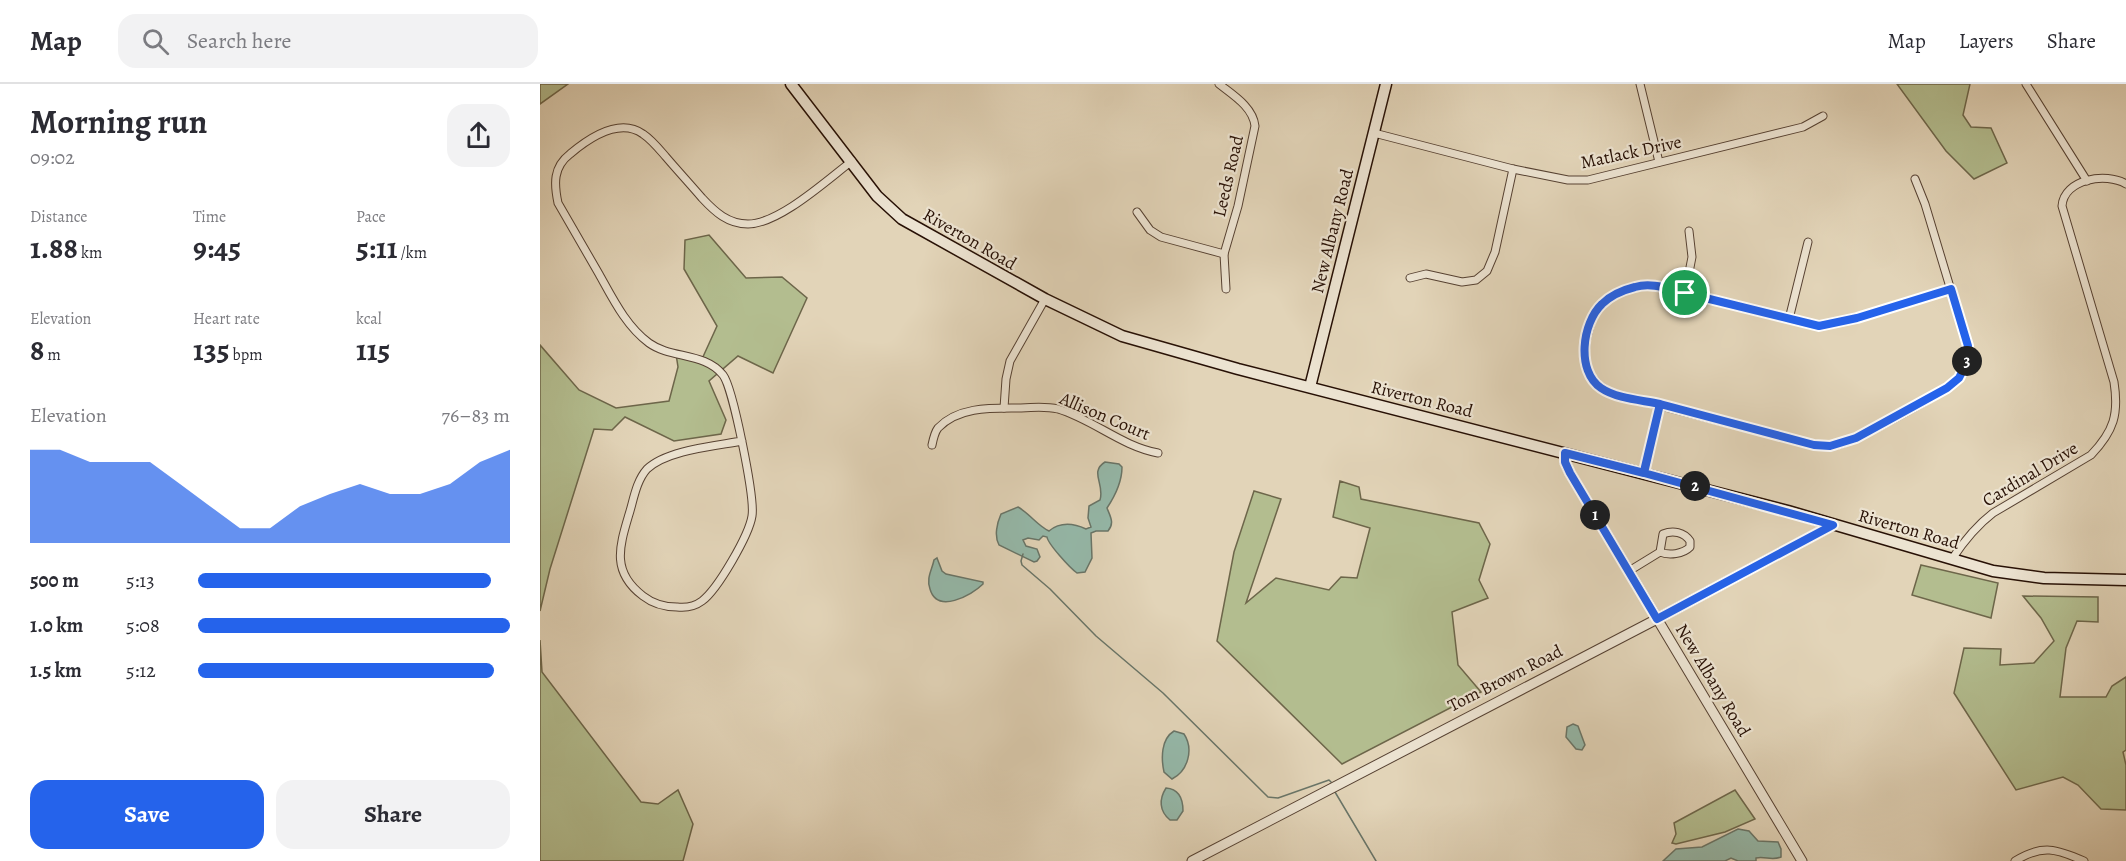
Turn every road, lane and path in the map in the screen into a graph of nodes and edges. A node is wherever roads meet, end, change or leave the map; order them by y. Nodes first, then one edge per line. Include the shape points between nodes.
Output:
1 (792, 84) edge
2 (1219, 84) edge
3 (1386, 84) edge
4 (1640, 84) edge
5 (2026, 84) edge
6 (1823, 116) dead end
7 (1374, 133) junction
8 (852, 161) junction
9 (1659, 162) junction
10 (1513, 169) junction
11 (1915, 178) dead end
12 (2087, 181) junction
13 (2126, 184) edge
14 (1137, 212) dead end
15 (1689, 231) dead end
16 (1808, 242) dead end
17 (1224, 254) junction
18 (1410, 278) dead end
19 (1226, 289) dead end
20 (1951, 289) junction
21 (1685, 293) junction
22 (1045, 299) junction
23 (1789, 319) junction
24 (1311, 387) junction
25 (1660, 404) junction
26 (1004, 408) junction
27 (742, 441) junction
28 (932, 445) dead end
29 (1158, 453) dead end
30 (1565, 453) junction
31 (1644, 473) junction
32 (1833, 525) junction
33 (1660, 552) junction
34 (1952, 559) junction
35 (1629, 570) junction
36 (2126, 580) edge
37 (1657, 619) junction
38 (1192, 861) edge
39 (1802, 861) edge
40 (2015, 861) edge
41 (2084, 861) edge

1 - 8 main road, Riverton Road
2 - 17 street, Leeds Road via 1244,104 1255,126
3 - 7 main road, New Albany Road
4 - 9 street
5 - 12 street
6 - 9 street, Matlack Drive via 1803,127
7 - 10 street, Matlack Drive
7 - 24 main road, New Albany Road
8 - 22 main road, Riverton Road via 877,196 902,219
8 - 27 street via 774,218 748,224 729,221 713,210 655,145 636,130 603,132 568,155 558,168 554,185 558,203 622,314 652,345 711,363 723,374
9 - 10 street, Matlack Drive via 1588,180
10 - 18 street via 1487,272 1462,282 1426,274
11 - 20 street
12 - 13 street via 2109,178
12 - 34 street, Cardinal Drive via 2066,193 2062,206 2114,382 2117,401 2112,426 2091,455 1981,522
14 - 17 street via 1150,230 1161,237
15 - 21 street via 1692,257
16 - 23 street
17 - 19 street, Leeds Road
20 - 23 street via 1834,324 1811,325
20 - 25 street via 1968,346 1963,372 1947,388 1856,438 1830,446 1814,445
21 - 23 street
21 - 25 street via 1655,285 1634,287 1601,305 1589,327 1585,361 1592,379 1614,394
22 - 24 main road, Riverton Road via 1140,343
22 - 26 street via 1010,362
24 - 30 main road, Riverton Road
25 - 31 street
26 - 28 street, Allison Court via 968,411 950,419 937,429
26 - 29 street, Allison Court via 1055,408 1140,449
27 - 27 street via 674,455 660,460 644,474 637,486 620,554 624,577 649,600 673,608 690,607 703,601 722,577 753,513
30 - 31 main road, Riverton Road
30 - 35 street, New Albany Road via 1570,473
31 - 32 main road, Riverton Road
32 - 34 main road, Riverton Road
32 - 37 street, Tom Brown Road
33 - 33 street via 1663,534 1682,534 1690,541 1687,551
33 - 35 street
34 - 36 main road, Riverton Road via 1994,571 2044,578
35 - 37 street, New Albany Road
37 - 38 street, Tom Brown Road
37 - 39 street, New Albany Road
40 - 41 street via 2044,849

